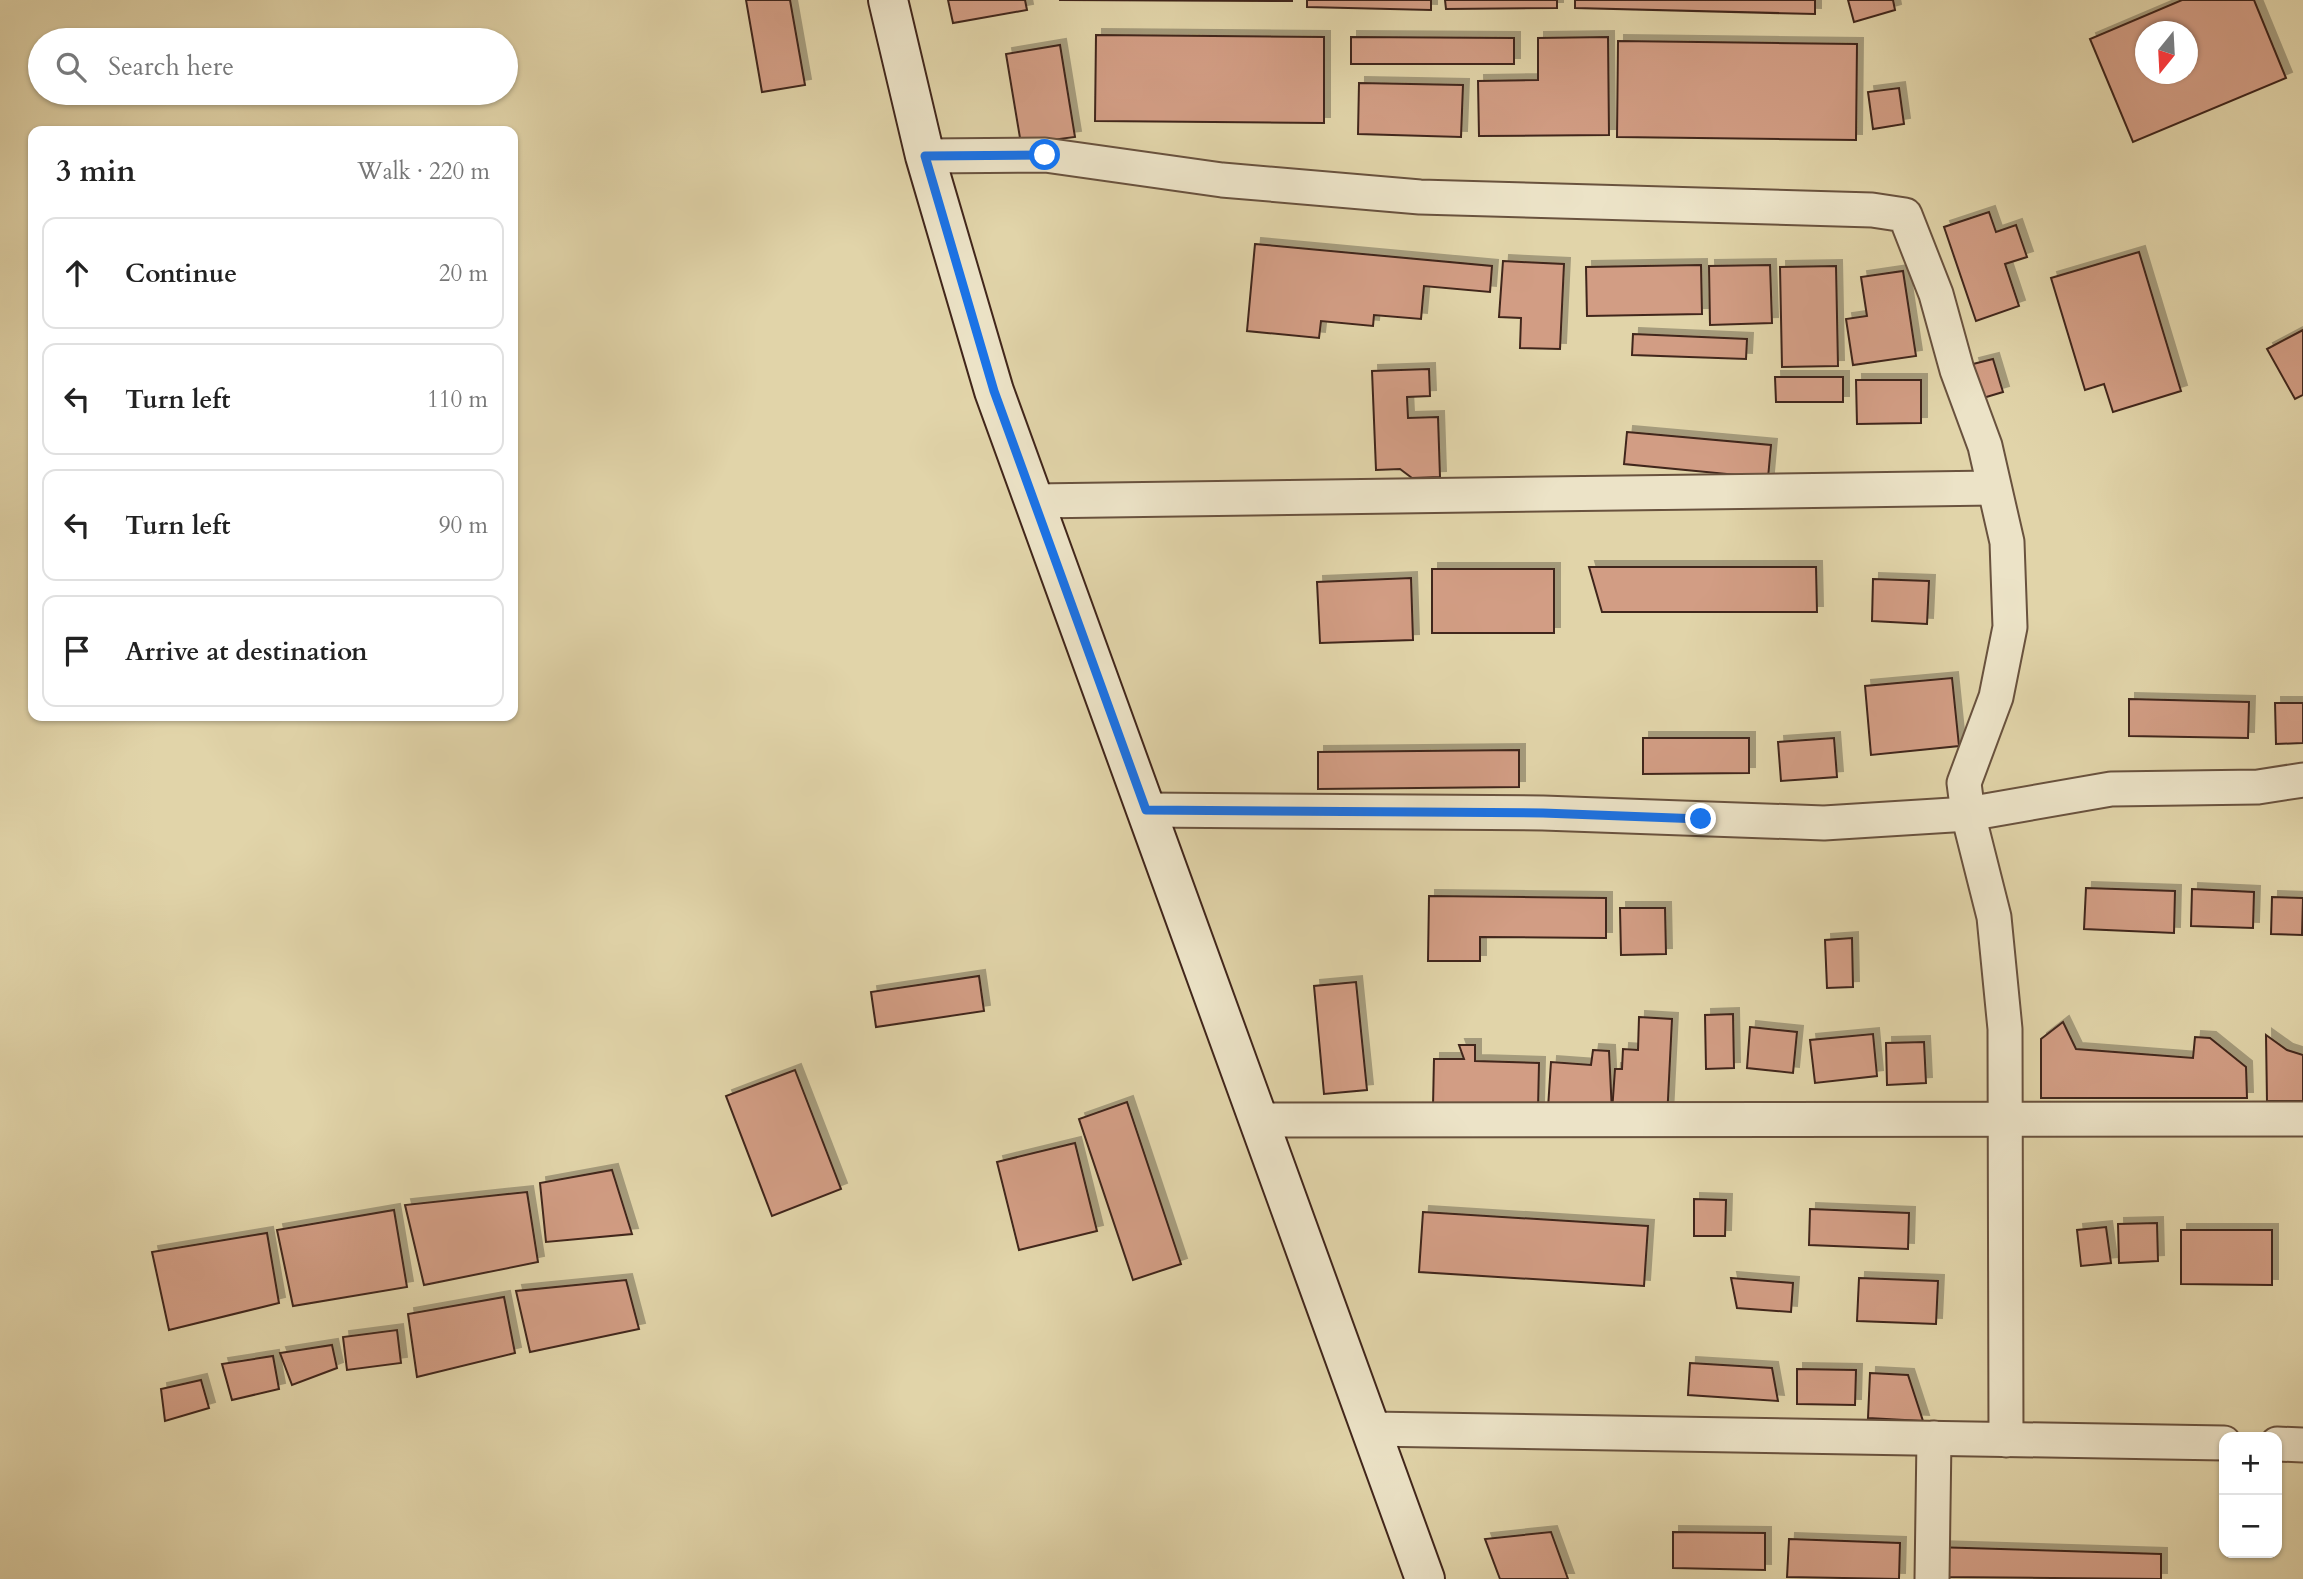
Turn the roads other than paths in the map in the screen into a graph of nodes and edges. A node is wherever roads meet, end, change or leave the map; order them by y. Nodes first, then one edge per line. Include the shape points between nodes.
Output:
1 (888, 0) edge
2 (925, 156) junction
3 (1994, 488) junction
4 (1034, 501) junction
5 (2303, 780) edge
6 (1146, 810) junction
7 (1968, 814) junction
8 (2005, 1119) junction
9 (2303, 1119) edge
10 (1258, 1120) junction
11 (1370, 1429) junction
12 (1934, 1438) junction
13 (2006, 1440) junction
14 (2219, 1443) edge
15 (2282, 1444) edge
16 (2303, 1445) edge
17 (1425, 1579) edge
18 (1932, 1579) edge

1 - 2 main road
2 - 3 street via 1045,155 1222,180 1420,197 1872,210 1905,215 1936,294
2 - 4 main road via 994,391
3 - 4 street
3 - 7 street via 2007,542 2010,627 1996,697 1964,783
4 - 6 main road
5 - 7 street via 2258,787 2111,789
6 - 7 street via 1543,813 1824,823
6 - 10 main road
7 - 8 street via 1994,917 2005,1029
8 - 9 street
8 - 10 street
8 - 13 street
10 - 11 main road
11 - 12 street
11 - 17 main road
12 - 13 street
12 - 18 street
13 - 14 street
15 - 16 street

